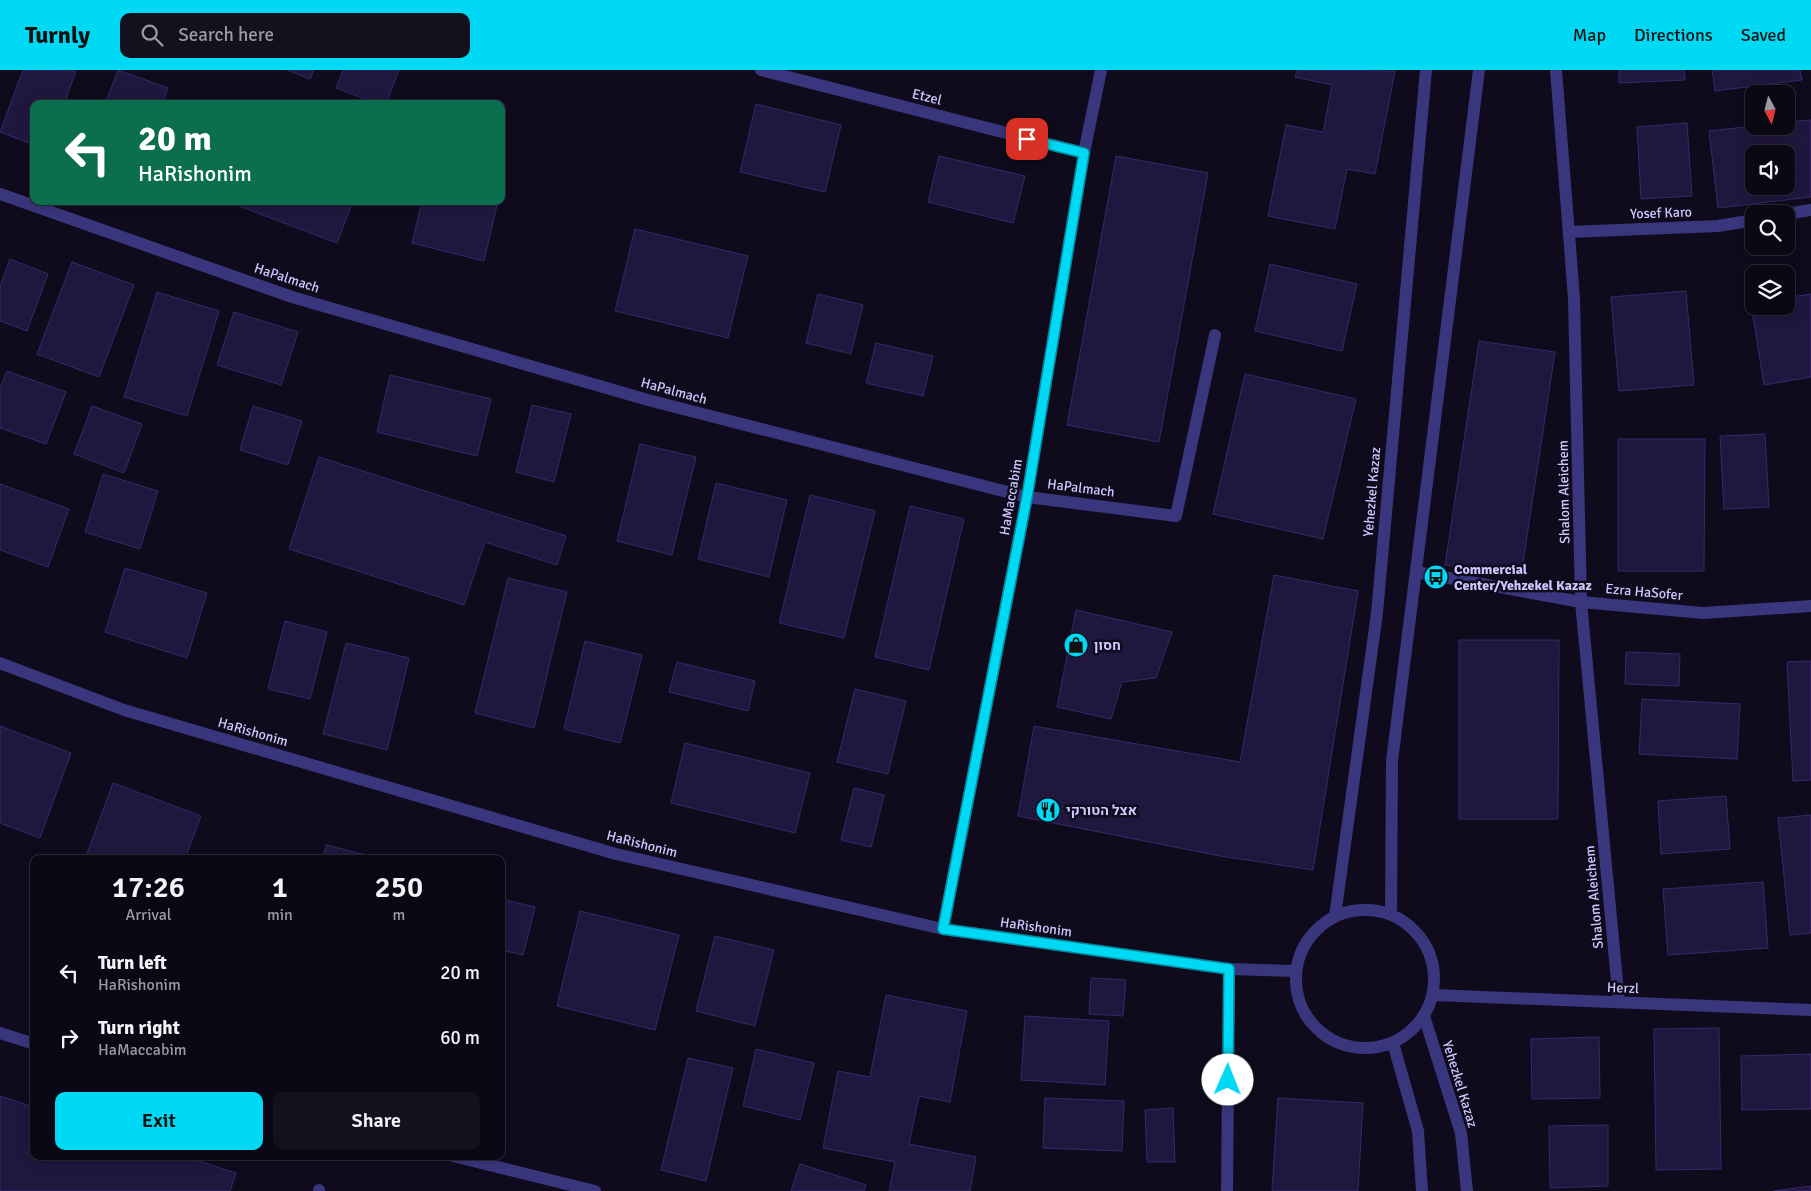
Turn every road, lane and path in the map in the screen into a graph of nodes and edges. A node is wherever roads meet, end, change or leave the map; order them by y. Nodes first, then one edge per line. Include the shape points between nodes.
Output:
1 (761, 70) edge
2 (1101, 70) edge
3 (1426, 70) edge
4 (1479, 70) edge
5 (1556, 70) edge
6 (1084, 153) junction
7 (0, 194) edge
8 (30, 205) edge
9 (31, 205) edge
10 (1811, 210) edge
11 (1795, 213) edge
12 (1745, 222) edge
13 (1569, 232) junction
14 (1216, 334) dead end
15 (1027, 497) junction
16 (1416, 572) junction
17 (1581, 602) junction
18 (1811, 606) edge
19 (0, 663) edge
20 (1392, 914) junction
21 (1335, 916) junction
22 (943, 929) junction
23 (1229, 969) junction
24 (1295, 971) junction
25 (1433, 996) junction
26 (1619, 1002) junction
27 (1811, 1010) edge
28 (1424, 1016) junction
29 (0, 1033) edge
30 (30, 1043) edge
31 (1392, 1043) junction
32 (469, 1160) edge
33 (594, 1191) edge
34 (1227, 1191) edge
35 (1422, 1191) edge
36 (1467, 1191) edge

1 - 6 street, Etzel
2 - 6 street, HaMaccabim
3 - 21 street, Yehezkel Kazaz via 1376,613
4 - 16 street
5 - 13 street, Shalom Aleichem
6 - 15 street, HaMaccabim
7 - 8 street, HaPalmach
9 - 15 street, HaPalmach via 292,297 648,400
10 - 11 street
12 - 13 street, Yosef Karo via 1718,226
13 - 17 street, Shalom Aleichem via 1574,298
14 - 15 street, HaPalmach via 1176,516
15 - 22 street, HaMaccabim
16 - 17 street, Ezra HaSofer
16 - 20 street via 1392,761
17 - 18 street, Ezra HaSofer via 1703,613
17 - 26 street, Shalom Aleichem
19 - 22 street, HaRishonim via 124,710 616,854
20 - 21 street via 1354,910
20 - 25 street via 1422,938 1431,956 1435,976
21 - 24 street via 1316,930 1302,949
22 - 23 street, HaRishonim
23 - 24 street, HaRishonim
23 - 34 street
24 - 31 street via 1297,995 1306,1017 1323,1035 1344,1046 1369,1049
25 - 26 street, Herzl
25 - 28 street
26 - 27 street, Herzl
28 - 31 street via 1411,1032
28 - 36 street, Yehezkel Kazaz via 1460,1133
29 - 30 street
31 - 35 street via 1418,1131
32 - 33 street

